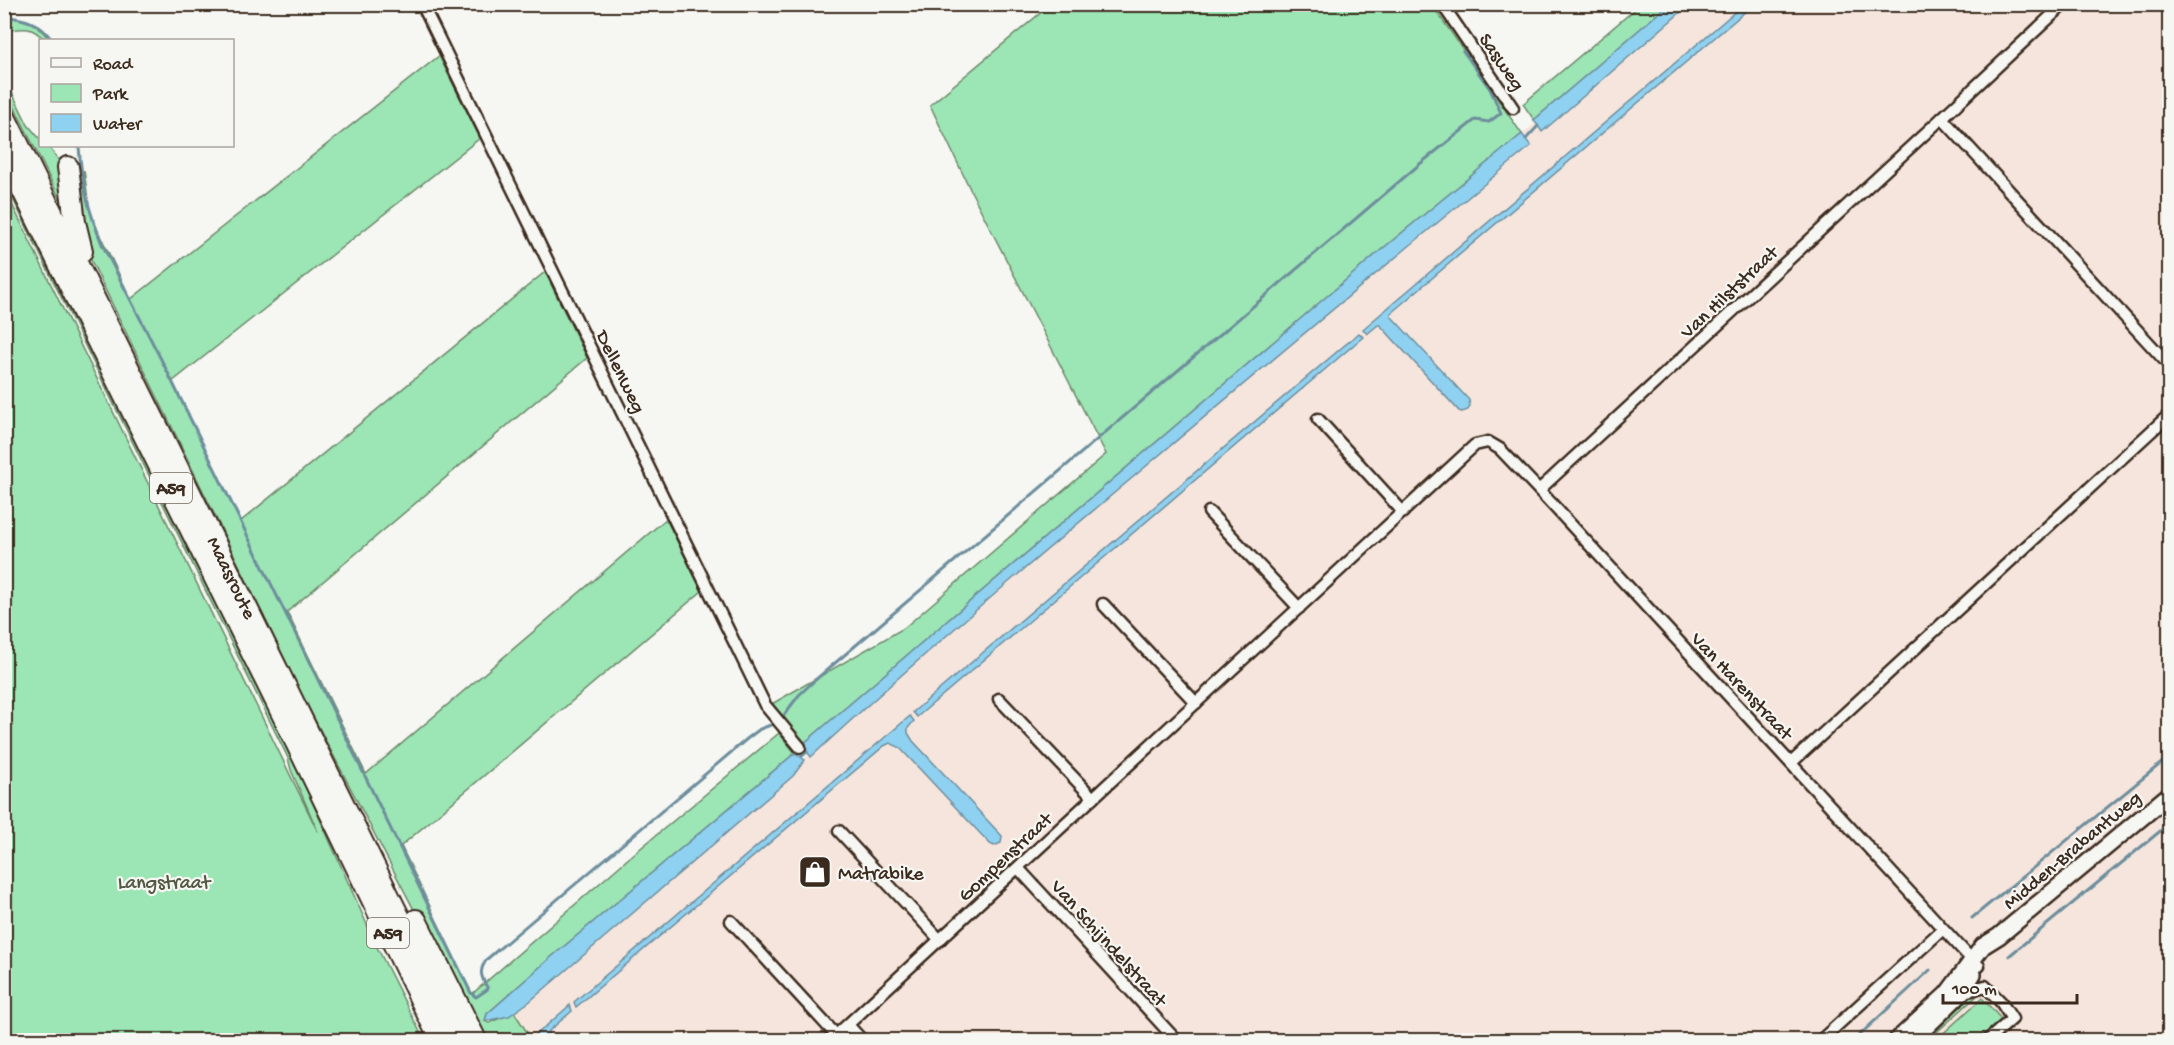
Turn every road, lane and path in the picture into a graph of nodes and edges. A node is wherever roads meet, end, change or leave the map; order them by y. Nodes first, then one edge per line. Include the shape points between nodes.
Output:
1 (422, 4) edge
2 (1442, 4) edge
3 (2064, 4) edge
4 (1514, 108) dead end
5 (4, 115) edge
6 (1942, 118) junction
7 (4, 153) edge
8 (68, 167) dead end
9 (94, 294) junction
10 (2169, 366) edge
11 (2169, 414) edge
12 (1318, 419) dead end
13 (1475, 446) joint
14 (1539, 490) junction
15 (1209, 512) dead end
16 (1403, 512) junction
17 (1103, 604) dead end
18 (1299, 608) junction
19 (999, 699) dead end
20 (1196, 703) junction
21 (800, 747) dead end
22 (1791, 763) junction
23 (327, 768) junction
24 (2169, 794) edge
25 (1093, 798) junction
26 (838, 831) dead end
27 (1018, 868) junction
28 (731, 921) dead end
29 (1943, 929) junction
30 (940, 940) junction
31 (1975, 963) junction
32 (1961, 993) junction
33 (848, 1025) junction
34 (833, 1038) edge
35 (440, 1041) edge
36 (460, 1041) edge
37 (476, 1041) edge
38 (862, 1041) edge
39 (1176, 1041) edge
40 (1821, 1041) edge
41 (1897, 1041) edge
42 (1913, 1041) edge
43 (1988, 1041) edge

1 - 21 street, Dellenweg via 765,705
2 - 4 street, Sasweg
3 - 6 street, Van Hilststraat
5 - 9 highway, Maasroute / A59
6 - 10 street
6 - 14 street, Van Hilststraat
7 - 35 highway, Maasroute / A59
8 - 9 highway, A59 via 75,222
9 - 23 highway, Maasroute / A59
11 - 22 street
12 - 16 street
13 - 14 street, Van Harenstraat via 1488,441 1500,449
13 - 16 street, Gompenstraat
14 - 22 street, Van Harenstraat
15 - 18 street
16 - 18 street, Gompenstraat
17 - 20 street
18 - 20 street, Gompenstraat
19 - 25 street
20 - 25 street, Gompenstraat
22 - 29 street, Van Harenstraat
23 - 36 highway, Maasroute / A59
23 - 37 highway, A59 via 397,882
24 - 31 street, Midden-Brabantweg via 1999,936
25 - 27 street, Gompenstraat
26 - 30 street
27 - 30 street, Gompenstraat
27 - 39 street, Van Schijndelstraat
28 - 34 street, Gompenstraat
29 - 31 street, Van Harenstraat
29 - 40 street
30 - 33 street, Gompenstraat
31 - 32 street, Midden-Brabantweg
31 - 41 street, Midden-Brabantweg
32 - 42 street, Midden-Brabantweg
32 - 43 street via 1985,986 2012,1019
33 - 34 street, Gompenstraat
33 - 38 street

